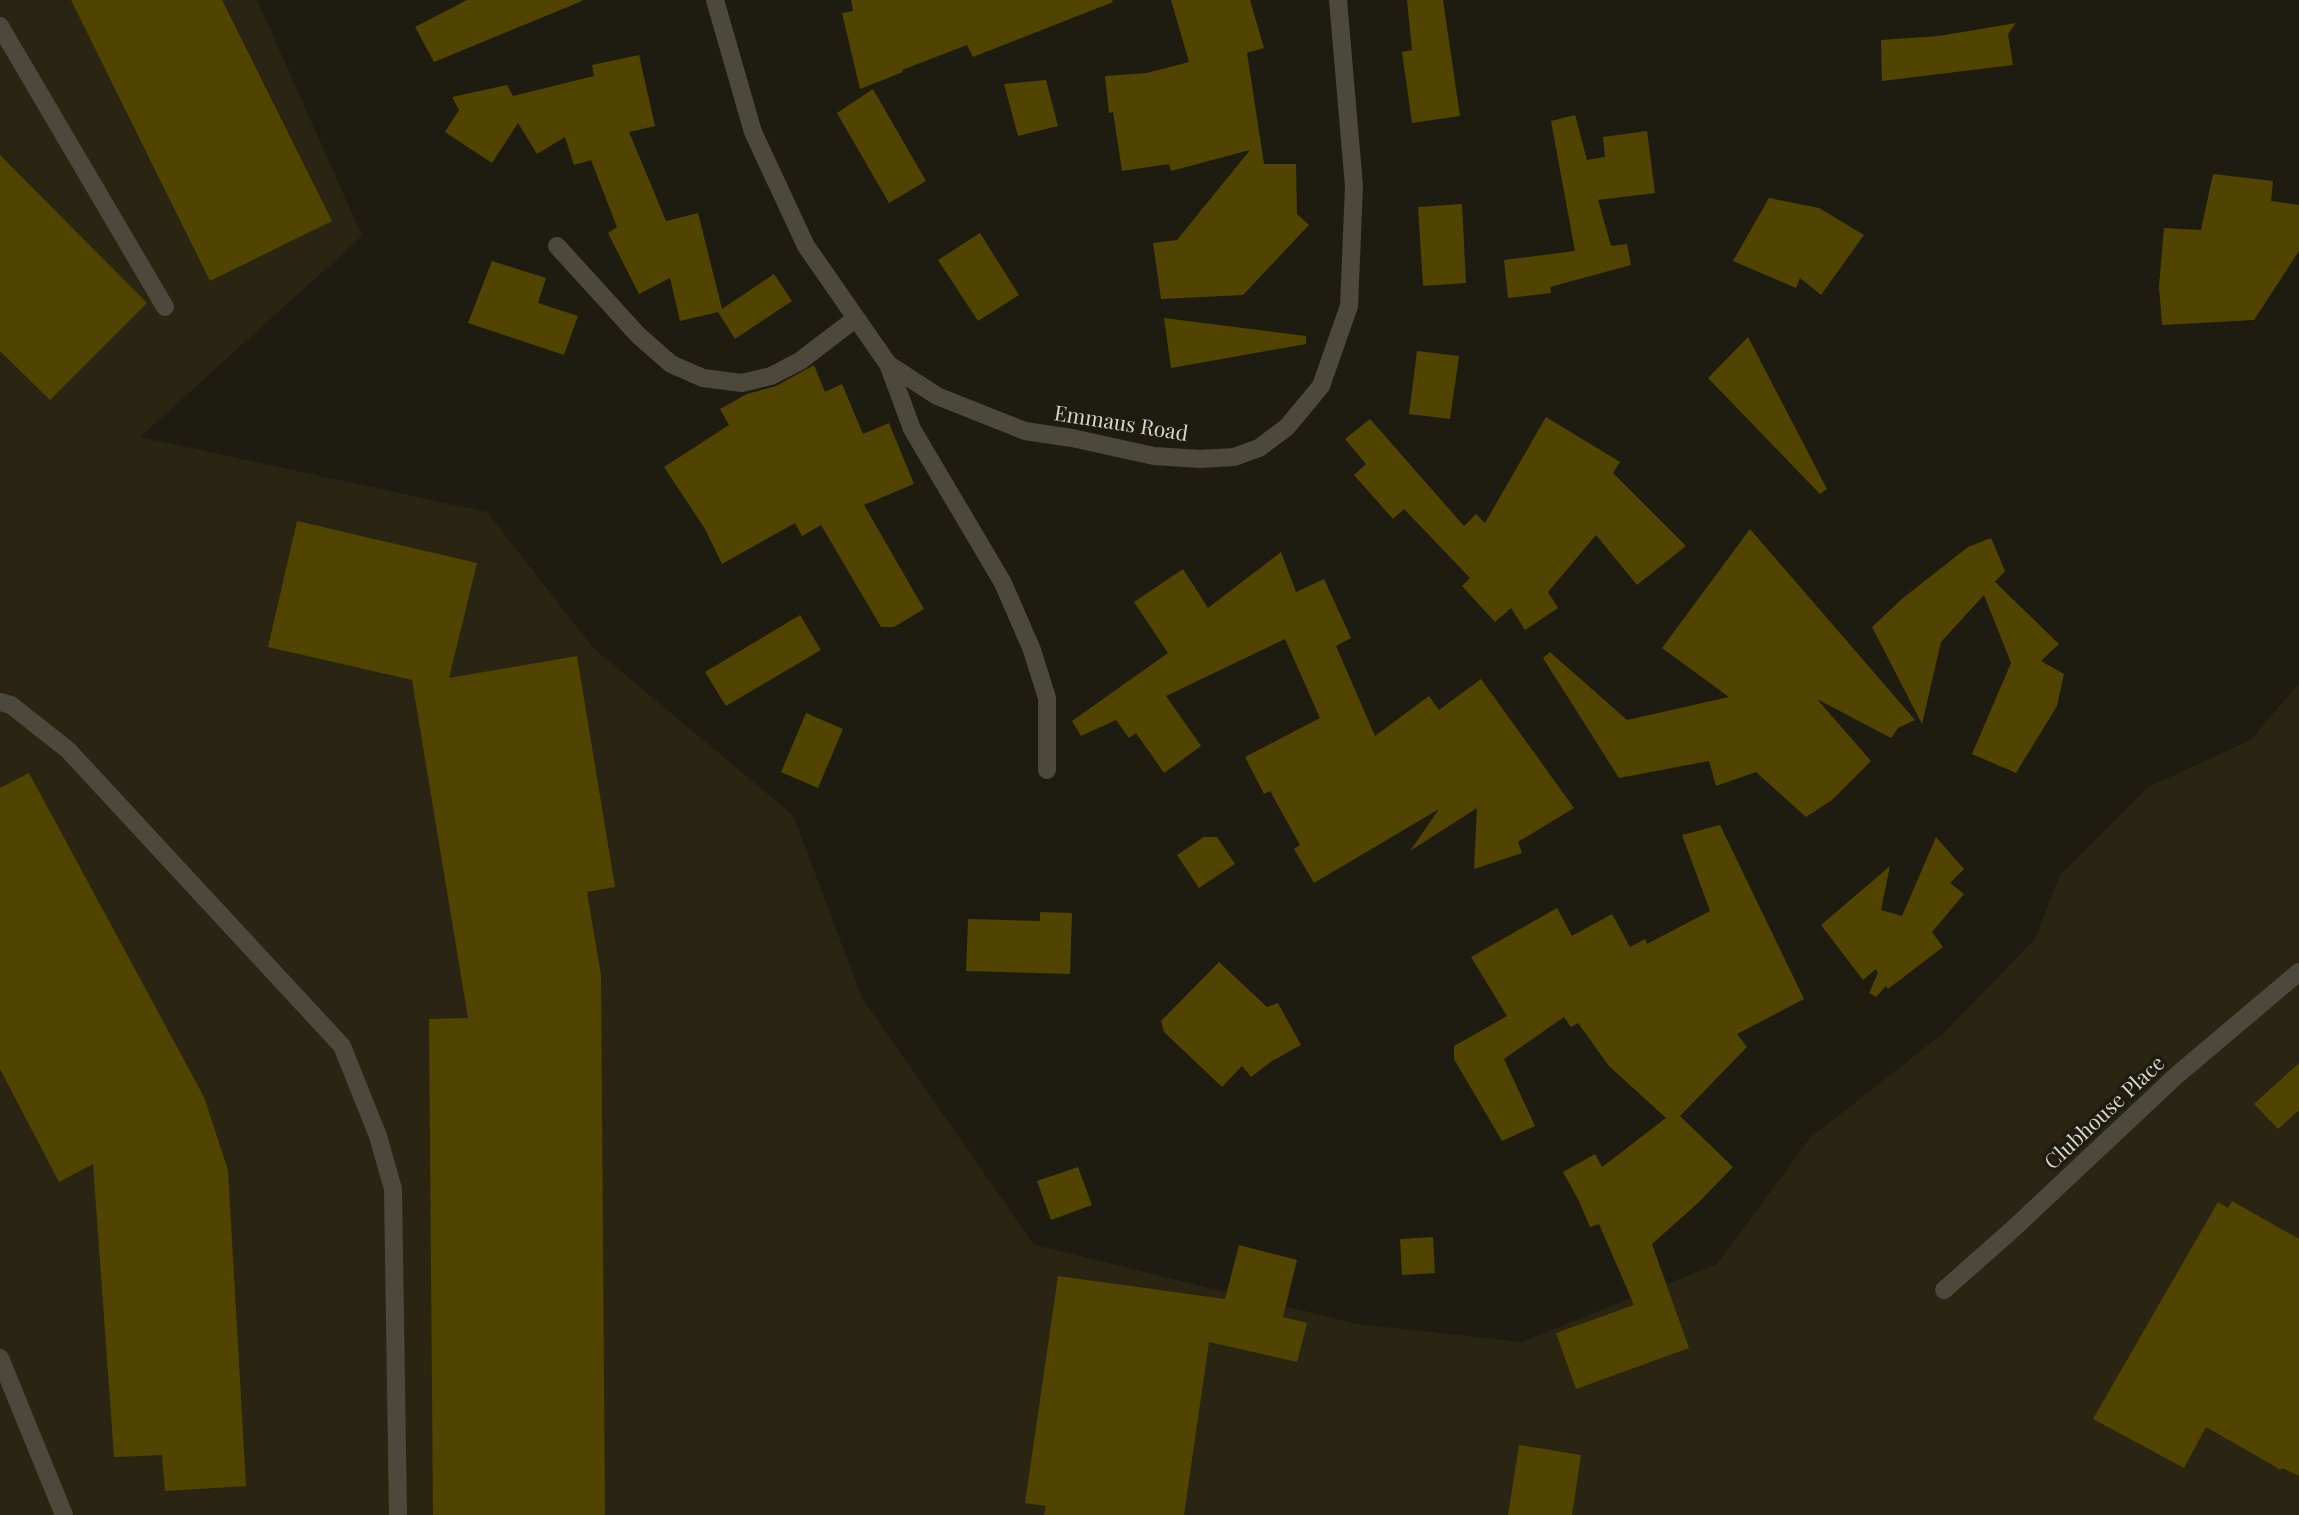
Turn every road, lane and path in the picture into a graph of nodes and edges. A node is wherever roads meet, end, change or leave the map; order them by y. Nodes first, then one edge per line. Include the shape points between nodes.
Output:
1 (715, 0) edge
2 (1338, 0) edge
3 (0, 26) edge
4 (557, 246) dead end
5 (165, 307) dead end
6 (855, 319) junction
7 (888, 364) junction
8 (0, 702) edge
9 (1047, 770) dead end
10 (2299, 972) edge
11 (1944, 1290) dead end
12 (0, 1358) edge
13 (64, 1515) edge
14 (398, 1515) edge

1 - 6 street, Emmaus Road via 753,132 806,246
2 - 7 street, Emmaus Road via 1354,186 1349,306 1321,386 1287,427 1259,448 1234,457 1154,456 1025,431 937,396
3 - 5 street
4 - 6 street via 638,335 671,363 703,378 742,383 771,376 800,361
6 - 7 street, Emmaus Road
7 - 9 street, Emmaus Road via 912,429 1003,583 1032,650 1047,698
8 - 14 street via 11,705 68,750 342,1046 378,1136 393,1189
10 - 11 street, Clubhouse Place via 2177,1075
12 - 13 street

